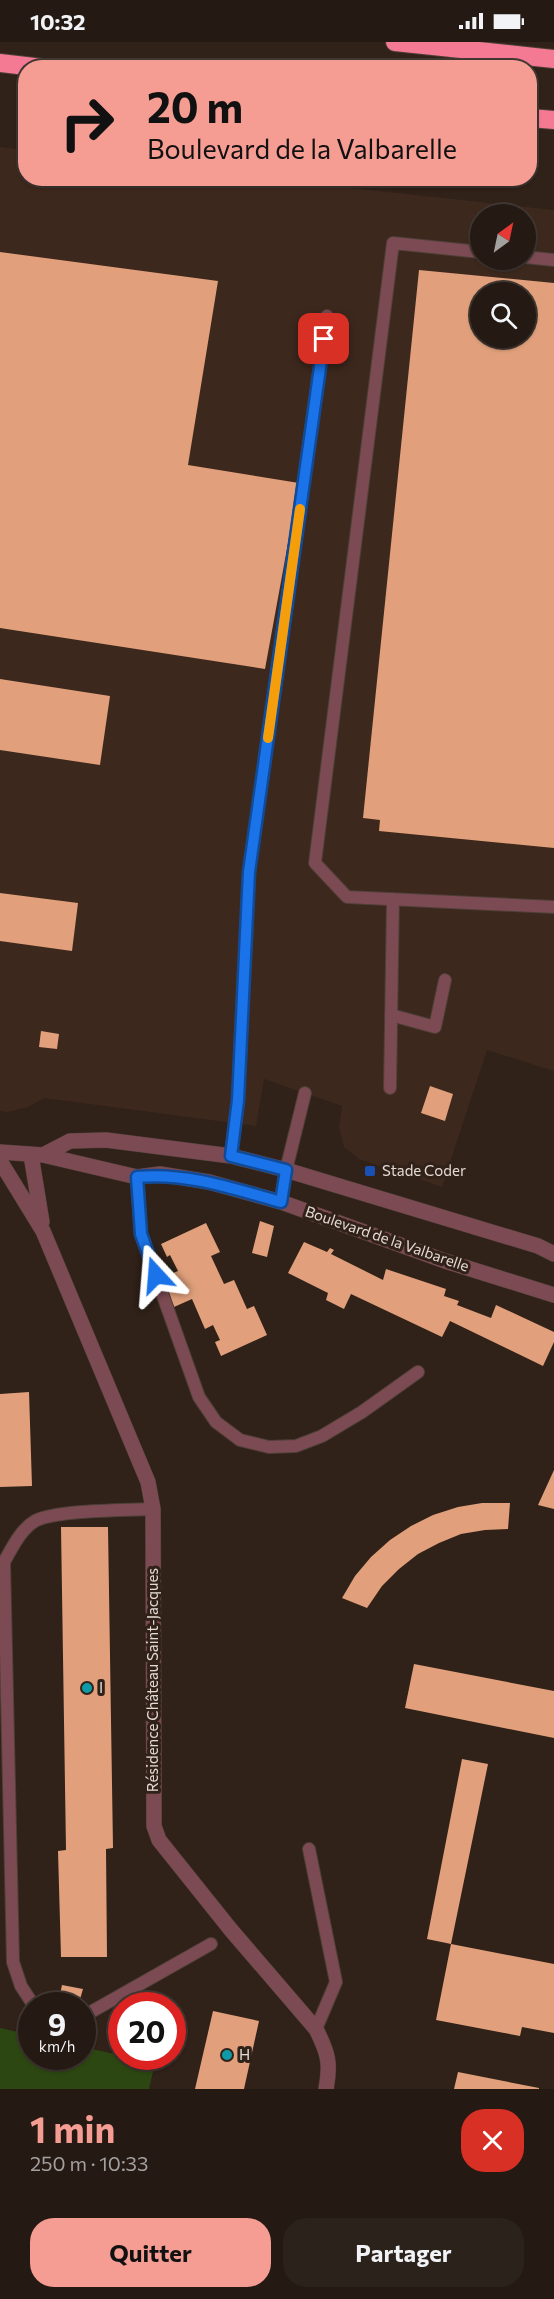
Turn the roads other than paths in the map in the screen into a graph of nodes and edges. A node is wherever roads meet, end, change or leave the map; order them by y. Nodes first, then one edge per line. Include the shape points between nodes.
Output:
1 (395, 42) edge
2 (554, 59) edge
3 (0, 63) edge
4 (18, 65) edge
5 (537, 119) edge
6 (554, 120) edge
7 (470, 251) edge
8 (536, 258) edge
9 (554, 260) edge
10 (327, 316) dead end
11 (393, 899) junction
12 (554, 907) edge
13 (445, 980) dead end
14 (391, 1015) junction
15 (390, 1088) dead end
16 (304, 1093) dead end
17 (0, 1152) edge
18 (37, 1155) junction
19 (231, 1156) junction
20 (0, 1161) edge
21 (286, 1170) junction
22 (137, 1177) junction
23 (281, 1202) junction
24 (43, 1231) junction
25 (554, 1254) edge
26 (554, 1295) edge
27 (418, 1372) dead end
28 (153, 1509) junction
29 (309, 1849) dead end
30 (211, 1944) dead end
31 (25, 1992) edge
32 (96, 2009) edge
33 (316, 2029) junction
34 (326, 2089) edge

1 - 2 highway
3 - 4 highway
5 - 6 highway
7 - 11 lane via 393,243 315,863 347,897
8 - 9 lane
10 - 19 lane via 249,872 238,1100
11 - 12 lane
11 - 14 lane
13 - 14 lane via 435,1027
14 - 15 lane
16 - 21 lane
17 - 18 street, Boulevard de la Valbarelle
18 - 19 street via 70,1141 106,1140
18 - 22 street, Boulevard de la Valbarelle
18 - 24 street, Résidence Château Saint-Jacques
19 - 21 street
20 - 24 street, Résidence Château Saint-Jacques
21 - 23 lane
21 - 25 street
22 - 23 street, Boulevard de la Valbarelle via 160,1174 209,1182
22 - 27 lane via 141,1234 199,1396 216,1422 240,1440 269,1447 296,1446 322,1436 362,1412
23 - 26 street, Boulevard de la Valbarelle
24 - 28 street, Résidence Château Saint-Jacques via 148,1482
28 - 31 lane via 55,1515 35,1521 19,1537 4,1562 13,1962
28 - 33 street, Résidence Château Saint-Jacques via 154,1826 159,1840
29 - 33 lane via 336,1982
30 - 32 lane
33 - 34 street, Résidence Château Saint-Jacques via 330,2068

